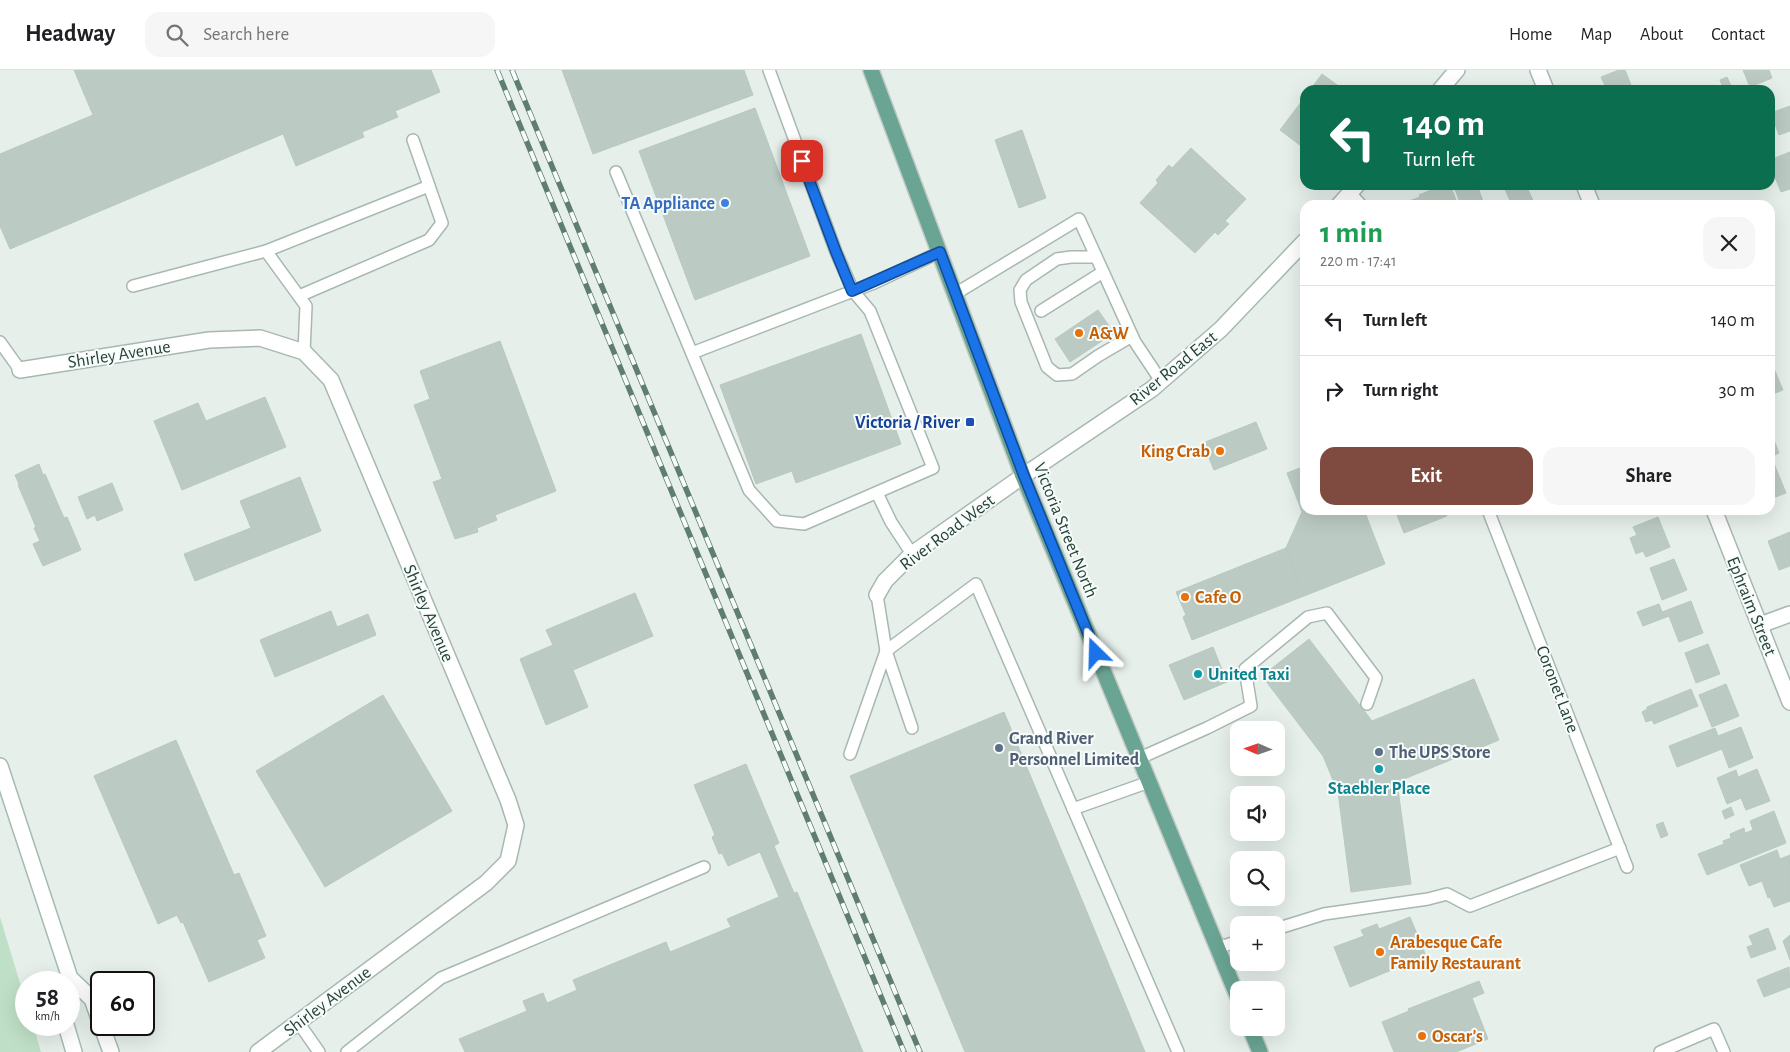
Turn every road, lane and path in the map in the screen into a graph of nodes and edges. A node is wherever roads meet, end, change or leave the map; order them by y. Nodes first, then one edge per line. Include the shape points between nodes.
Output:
1 (769, 70) edge
2 (871, 70) edge
3 (1457, 70) edge
4 (1538, 70) edge
5 (1444, 85) edge
6 (1544, 85) edge
7 (413, 140) dead end
8 (616, 172) dead end
9 (428, 186) junction
10 (1353, 190) edge
11 (1344, 200) edge
12 (1300, 246) edge
13 (266, 251) junction
14 (940, 252) junction
15 (1096, 257) junction
16 (1103, 272) junction
17 (133, 286) dead end
18 (852, 291) junction
19 (955, 294) junction
20 (299, 296) junction
21 (1042, 311) dead end
22 (1132, 336) junction
23 (0, 342) edge
24 (304, 352) junction
25 (692, 354) junction
26 (20, 370) joint
27 (1161, 381) junction
28 (1024, 476) junction
29 (877, 492) junction
30 (1490, 515) edge
31 (1716, 515) edge
32 (912, 554) junction
33 (877, 595) joint
34 (1790, 614) edge
35 (1760, 625) junction
36 (886, 651) junction
37 (1790, 702) edge
38 (1367, 704) dead end
39 (912, 728) dead end
40 (850, 754) dead end
41 (1140, 758) junction
42 (0, 766) edge
43 (1150, 782) junction
44 (1073, 809) junction
45 (1620, 848) junction
46 (704, 867) dead end
47 (1627, 867) dead end
48 (1285, 926) edge
49 (1230, 944) edge
50 (1218, 948) junction
51 (67, 971) edge
52 (1231, 981) edge
53 (80, 989) edge
54 (298, 1022) junction
55 (69, 1036) edge
56 (1253, 1036) edge
57 (74, 1052) edge
58 (111, 1052) edge
59 (258, 1052) edge
60 (319, 1052) edge
61 (348, 1052) edge
62 (1178, 1052) edge
63 (1260, 1052) edge
64 (1660, 1052) edge
65 (1724, 1052) edge

1 - 18 lane
2 - 14 main road, Victoria Street North
3 - 5 street
4 - 6 street
7 - 9 lane
8 - 25 lane
9 - 13 lane
9 - 20 lane via 442,223 429,240
10 - 11 street
12 - 27 street, River Road East via 1221,329
13 - 17 lane
13 - 20 lane
14 - 18 lane
14 - 19 main road, Victoria Street North
15 - 16 lane
15 - 19 lane via 1079,219
15 - 22 lane via 1056,259 1026,280 1020,290 1021,302 1047,367 1057,375 1072,374
16 - 21 lane
16 - 22 lane
18 - 25 lane
18 - 29 lane via 870,311 933,468
19 - 28 main road, Victoria Street North
20 - 24 lane via 306,306
22 - 27 lane
23 - 26 lane
24 - 26 street, Shirley Avenue via 260,338 209,340
24 - 54 street, Shirley Avenue via 331,380 516,825 508,861 486,883
25 - 29 lane via 749,490 777,521 804,524
27 - 28 street, River Road East
28 - 32 street, River Road West
28 - 41 main road, Victoria Street North
29 - 32 lane
30 - 45 lane, Coronet Lane
31 - 35 street, Ephraim Street
32 - 33 street, River Road West via 885,581
33 - 36 lane
34 - 35 street
35 - 37 street, Ephraim Street
36 - 39 lane
36 - 40 lane
36 - 44 lane via 976,584
38 - 41 lane via 1376,678 1328,613 1308,618 1245,669 1251,706
41 - 43 main road, Victoria Street North
42 - 51 street
43 - 44 lane
43 - 50 main road, Victoria Street North
44 - 62 lane
45 - 47 lane, Coronet Lane
45 - 48 lane via 1470,906 1447,894 1324,914
46 - 61 lane via 441,978
49 - 50 lane
50 - 52 main road, Victoria Street North
53 - 58 street via 92,999
54 - 59 street, Shirley Avenue
54 - 60 lane
55 - 57 street
56 - 63 main road
64 - 65 lane via 1714,1030

